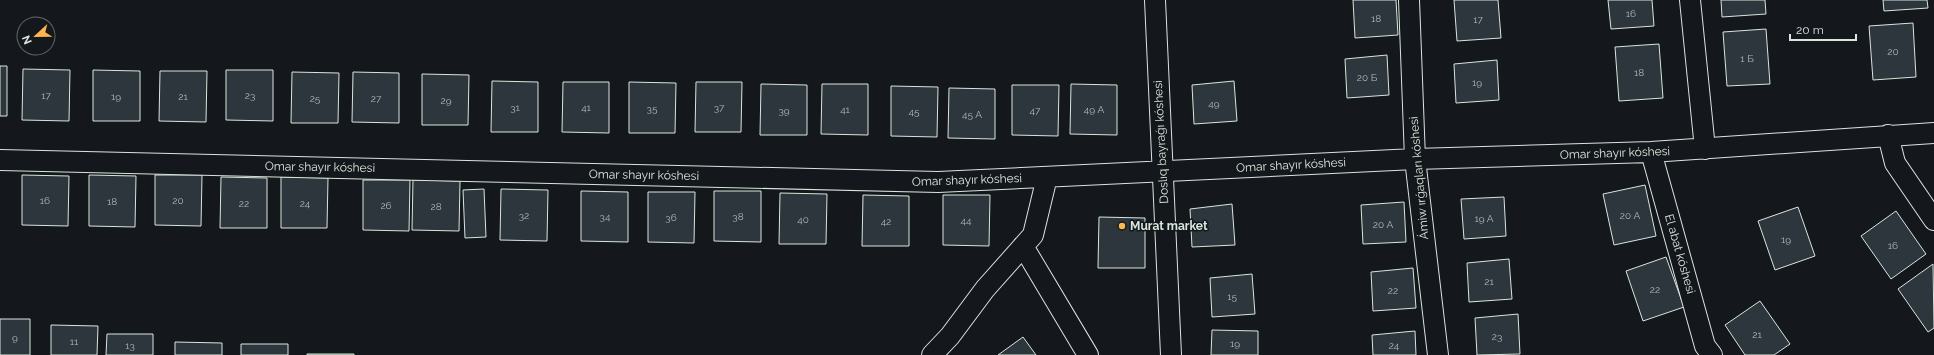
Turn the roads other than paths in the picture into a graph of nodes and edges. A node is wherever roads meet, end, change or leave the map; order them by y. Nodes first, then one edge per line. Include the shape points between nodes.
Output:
1 (1155, 0) edge
2 (1409, 0) edge
3 (1690, 0) edge
4 (1934, 133) edge
5 (1888, 135) junction
6 (1705, 149) junction
7 (1651, 152) junction
8 (1416, 159) junction
9 (0, 160) edge
10 (1162, 172) junction
11 (1047, 177) junction
12 (1934, 220) edge
13 (1023, 246) junction
14 (932, 355) edge
15 (1088, 355) edge
16 (1171, 355) edge
17 (1438, 355) edge
18 (1712, 355) edge

1 - 10 street, Doslıq bayraǵı kóshesi
2 - 8 street, Ámiw ırǵaqları kóshesi
3 - 6 street
4 - 5 street, Omar shayır kóshesi
5 - 6 street, Omar shayır kóshesi
5 - 12 street via 1895,163
6 - 7 street, Omar shayır kóshesi
7 - 8 street, Omar shayır kóshesi
7 - 18 street, El abat kóshesi via 1705,346
8 - 10 street, Omar shayır kóshesi
8 - 17 street, Ámiw ırǵaqları kóshesi
9 - 11 street, Omar shayır kóshesi via 938,182
10 - 11 street, Omar shayır kóshesi
10 - 16 street, Doslıq bayraǵı kóshesi
11 - 13 street via 1033,235
13 - 14 street via 985,288 950,336
13 - 15 street

